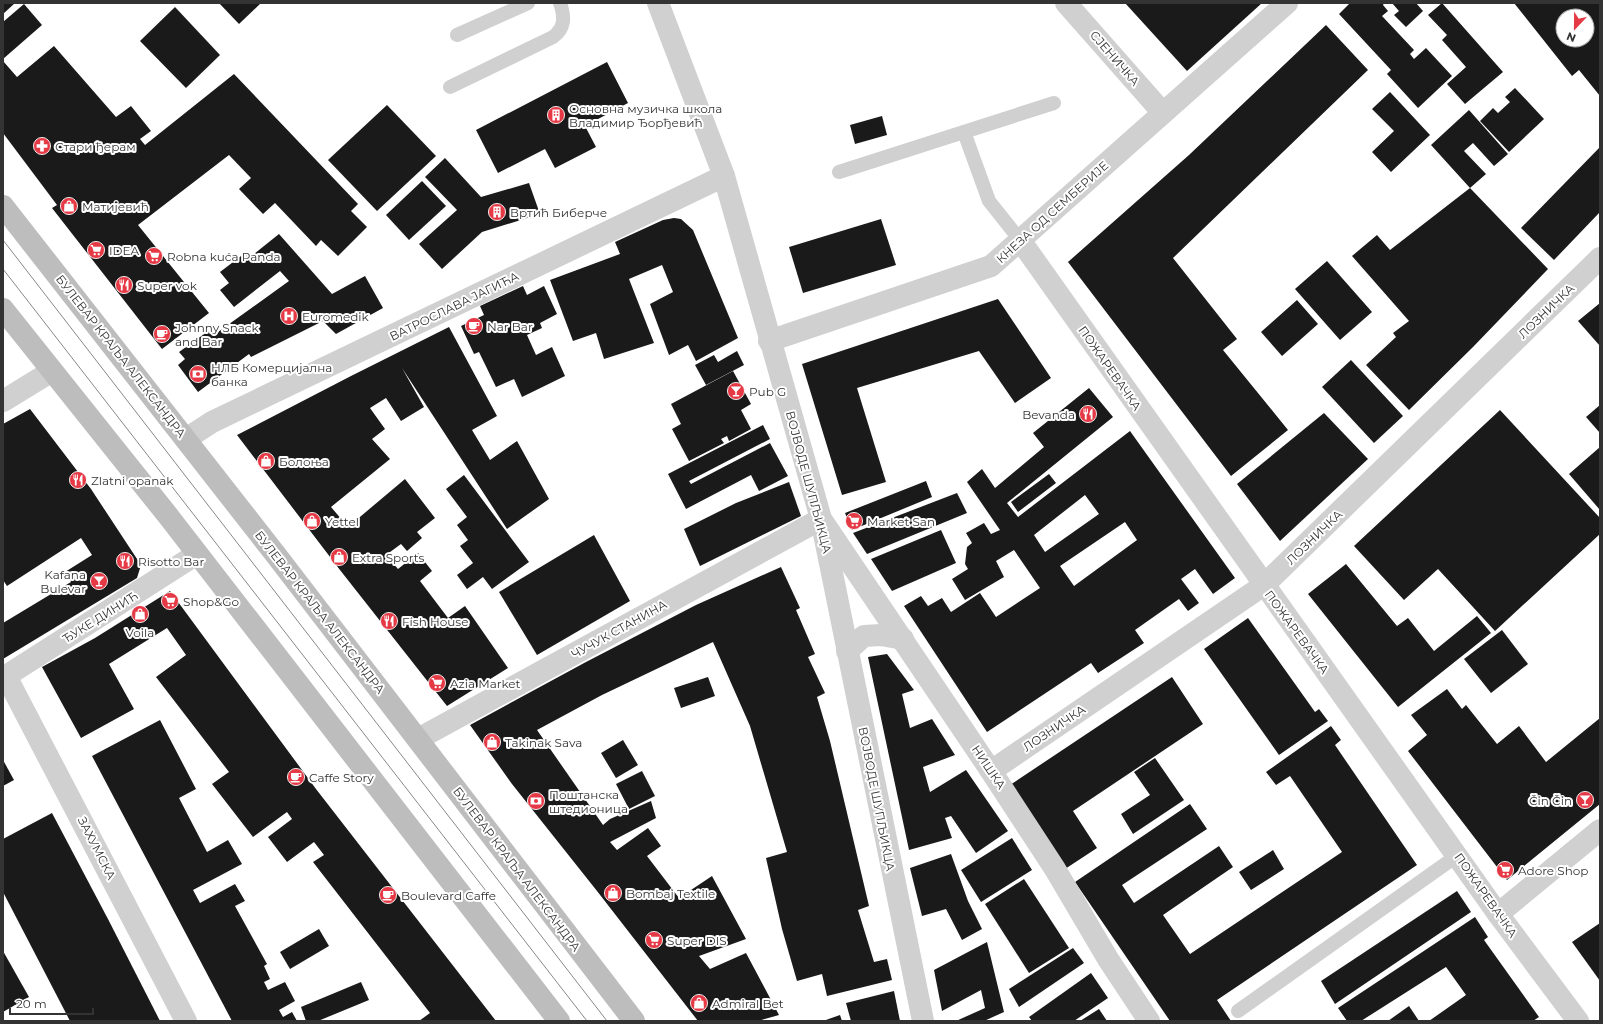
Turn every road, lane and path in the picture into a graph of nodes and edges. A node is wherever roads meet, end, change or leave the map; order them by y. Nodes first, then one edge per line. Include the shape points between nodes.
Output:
1 (528, 3) edge
2 (560, 3) edge
3 (658, 3) edge
4 (1066, 3) edge
5 (1287, 3) edge
6 (457, 35) dead end
7 (450, 87) dead end
8 (1054, 103) dead end
9 (1163, 113) junction
10 (964, 132) junction
11 (840, 172) dead end
12 (724, 176) junction
13 (3, 206) edge
14 (1020, 240) junction
15 (1600, 258) edge
16 (3, 309) edge
17 (769, 341) junction
18 (52, 371) junction
19 (3, 401) edge
20 (186, 439) junction
21 (821, 519) junction
22 (197, 554) junction
23 (1264, 585) junction
24 (902, 640) junction
25 (847, 651) junction
26 (5, 677) edge
27 (418, 739) junction
28 (991, 771) junction
29 (1600, 830) edge
30 (1458, 855) junction
31 (1498, 914) junction
32 (1238, 1010) dead end
33 (1572, 1019) edge
34 (186, 1021) edge
35 (559, 1021) edge
36 (634, 1021) edge
37 (923, 1021) edge
38 (1149, 1021) edge

1 - 6 lane
2 - 7 lane via 564,23 559,33
3 - 12 street, ВОЈВОДЕ ШУПЉИКЦА
4 - 9 street, СЈЕНИЧКА
5 - 9 street, КНЕЗА ОД СЕМБЕРИЈЕ
8 - 10 lane
9 - 14 street, КНЕЗА ОД СЕМБЕРИЈЕ
10 - 11 lane
10 - 14 lane via 989,201
12 - 17 street, ВОЈВОДЕ ШУПЉИКЦА
12 - 20 street, ВАТРОСЛАВА ЈАГИЋА via 212,422
13 - 20 main road, БУЛЕВАР КРАЉА АЛЕКСАНДРА
14 - 17 street, КНЕЗА ОД СЕМБЕРИЈЕ via 991,266
14 - 23 street, ПОЖАРЕВАЧКА
15 - 23 street, ЛОЗНИЧКА
16 - 18 main road
17 - 21 street, ВОЈВОДЕ ШУПЉИКЦА
18 - 19 street
18 - 22 main road
20 - 27 main road, БУЛЕВАР КРАЉА АЛЕКСАНДРА
21 - 24 street, НИШКА
21 - 25 street, ВОЈВОДЕ ШУПЉИКЦА
21 - 27 street, ЧУЧУК СТАНИНА
22 - 26 street, ЂУКЕ ДИНИЋ
22 - 35 main road
23 - 28 street, ЛОЗНИЧКА
23 - 30 street, ПОЖАРЕВАЧКА
24 - 25 street via 881,635 864,636
24 - 28 street, НИШКА
25 - 37 street, ВОЈВОДЕ ШУПЉИКЦА
26 - 34 street, ЗАХУМСКА
27 - 36 main road, БУЛЕВАР КРАЉА АЛЕКСАНДРА
28 - 38 street, НИШКА
29 - 31 street
30 - 31 street, ПОЖАРЕВАЧКА
30 - 32 lane
31 - 33 street, ПОЖАРЕВАЧКА

